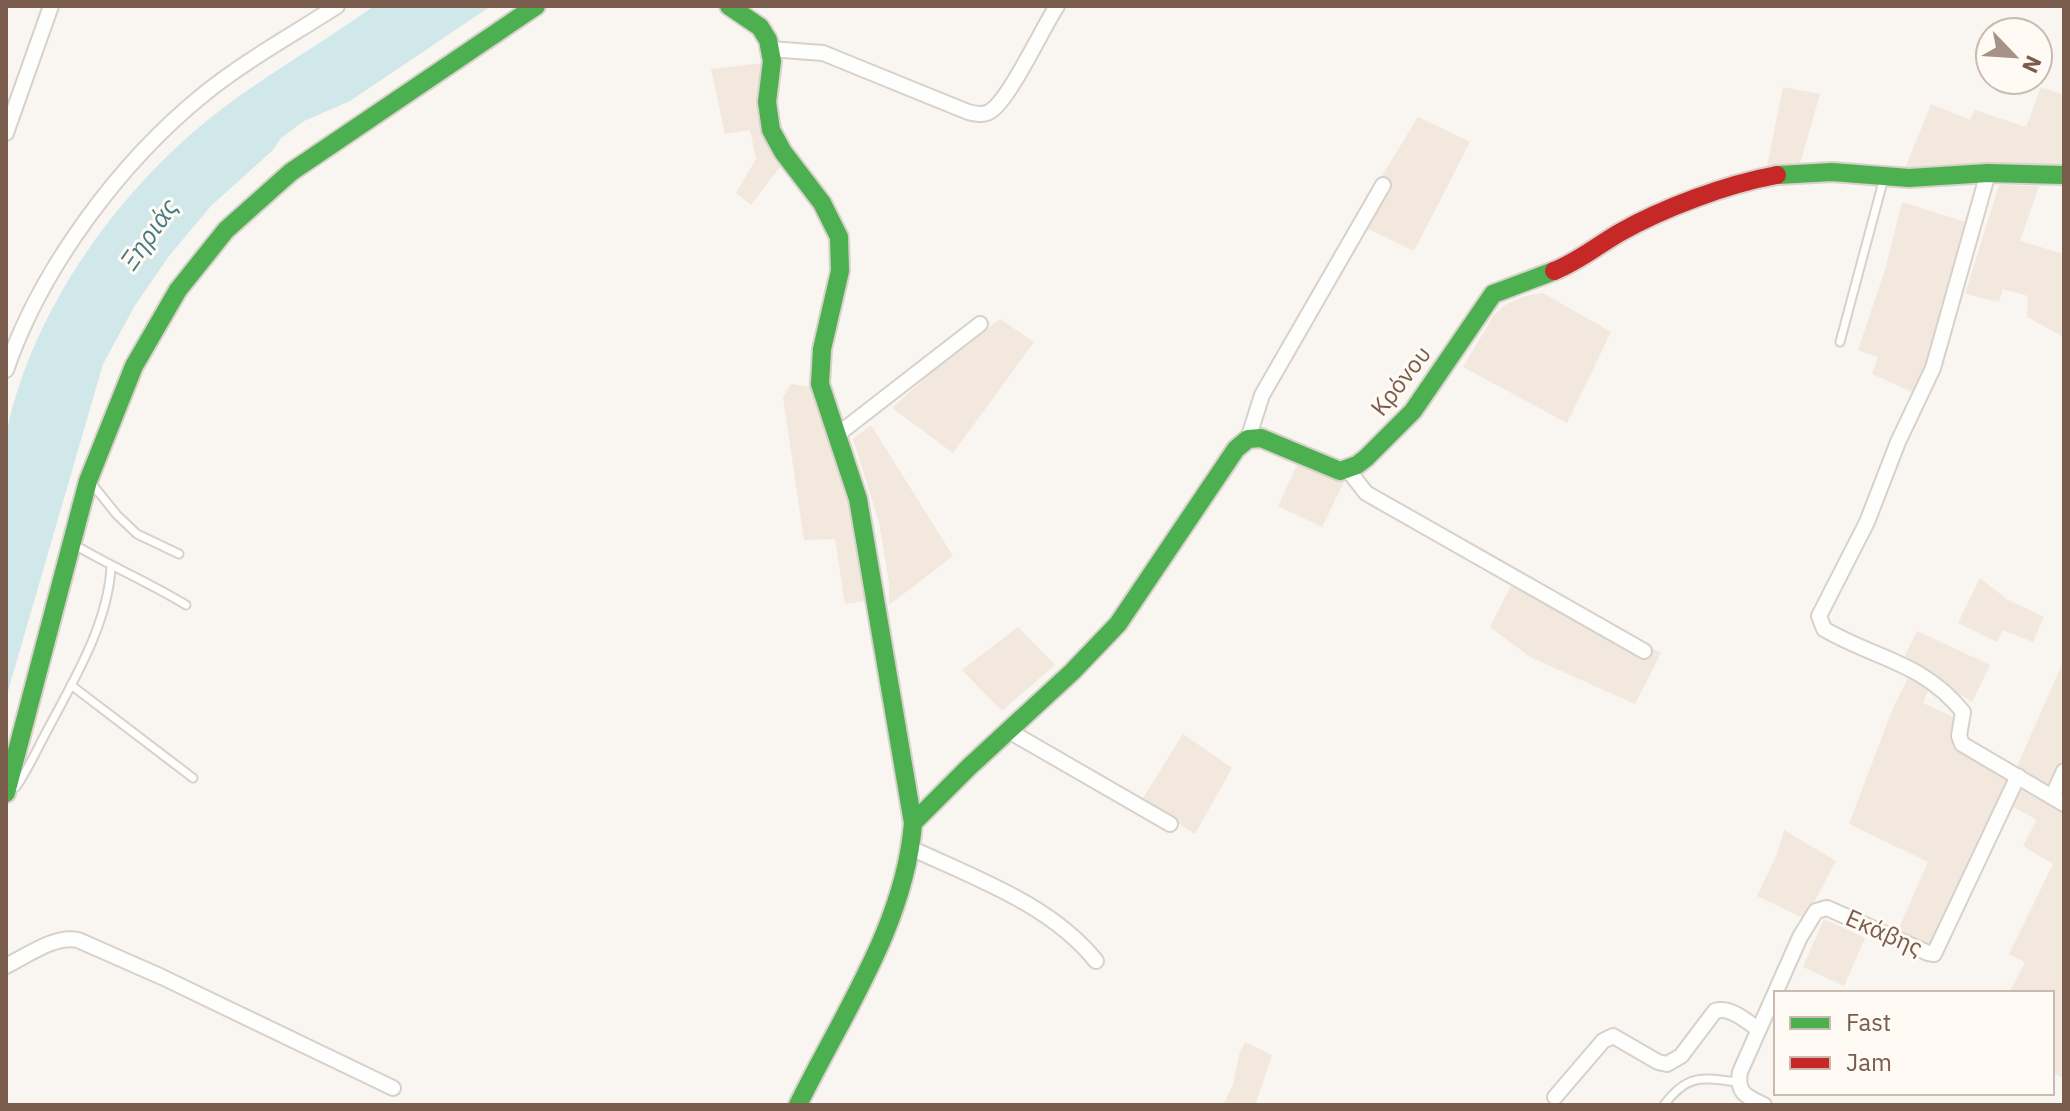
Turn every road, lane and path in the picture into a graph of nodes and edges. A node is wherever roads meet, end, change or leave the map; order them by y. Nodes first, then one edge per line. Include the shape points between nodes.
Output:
1 (51, 6) edge
2 (337, 6) edge
3 (536, 6) edge
4 (729, 6) edge
5 (1057, 6) edge
6 (770, 49) junction
7 (6, 133) edge
8 (1988, 173) junction
9 (2064, 175) edge
10 (1884, 176) junction
11 (1383, 185) dead end
12 (980, 324) dead end
13 (1840, 342) dead end
14 (6, 370) edge
15 (837, 435) junction
16 (1248, 439) junction
17 (1348, 470) junction
18 (88, 481) junction
19 (73, 544) junction
20 (179, 554) dead end
21 (111, 567) junction
22 (186, 605) dead end
23 (1644, 651) dead end
24 (71, 685) junction
25 (1007, 730) junction
26 (2064, 771) edge
27 (2018, 776) junction
28 (193, 778) dead end
29 (6, 793) edge
30 (2058, 800) edge
31 (6, 801) edge
32 (913, 823) junction
33 (1170, 824) dead end
34 (913, 849) junction
35 (1096, 961) dead end
36 (6, 966) edge
37 (1775, 991) edge
38 (1774, 994) edge
39 (1758, 1029) junction
40 (1738, 1082) junction
41 (393, 1088) dead end
42 (1555, 1097) dead end
43 (798, 1105) edge
44 (1664, 1105) edge
45 (1764, 1105) edge

1 - 7 street
2 - 14 street via 215,85 153,142 65,251
3 - 18 street via 291,172 226,230 148,337
4 - 6 street via 760,27
5 - 6 street via 989,113 968,112 823,53
6 - 15 street via 771,130 822,203 841,247 819,370
8 - 9 street, Κρόνου
8 - 10 street, Κρόνου
8 - 27 street via 1933,368 1867,522 1819,616 1824,629 1904,664 1942,690 1963,712 1959,736 1964,746
10 - 13 lane
10 - 17 street, Κρόνου via 1832,172 1745,181 1621,232 1565,267 1497,291 1413,411
11 - 16 street via 1262,395
12 - 15 street
15 - 32 street via 863,524
16 - 17 street via 1267,440
16 - 25 street via 1230,456 1118,624
17 - 23 street via 1366,493
18 - 19 street
18 - 20 lane via 137,534
19 - 21 lane
19 - 29 street
21 - 22 lane
21 - 24 lane via 105,605
24 - 28 lane
24 - 31 lane
25 - 32 street
25 - 33 street
26 - 30 street
27 - 30 street
27 - 37 street, Εκάβης via 1934,954 1819,908
32 - 34 street
34 - 35 street via 1051,919
34 - 43 street via 884,935
36 - 41 street via 58,940 78,940
38 - 39 street, Εκάβης
39 - 40 street, Εκάβης
39 - 42 street via 1729,1011 1715,1011 1681,1056 1667,1064 1613,1036
40 - 44 lane via 1690,1080
40 - 45 street via 1746,1097

